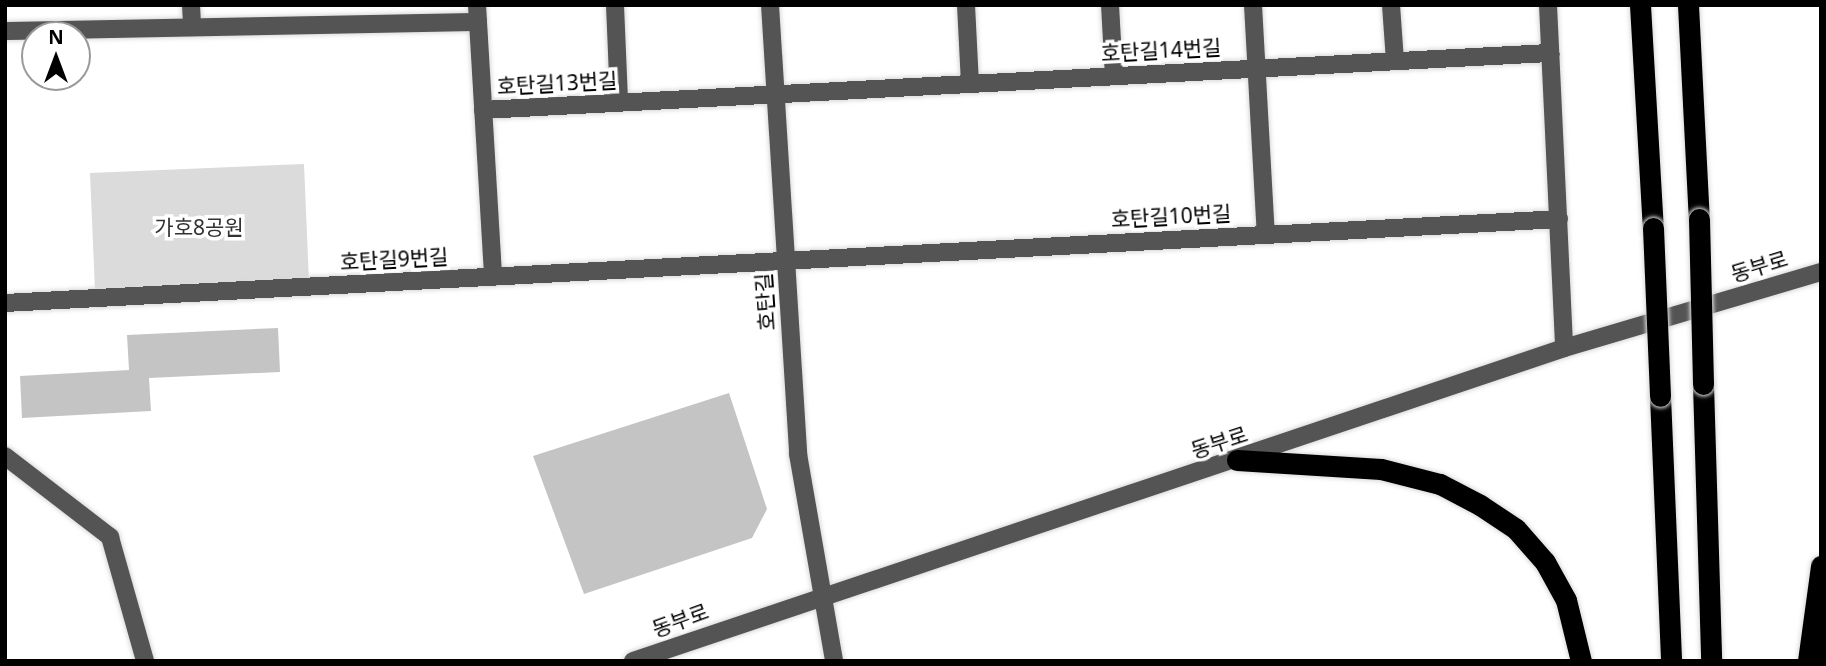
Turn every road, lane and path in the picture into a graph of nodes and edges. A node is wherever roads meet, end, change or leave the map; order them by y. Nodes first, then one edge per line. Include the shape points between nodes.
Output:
1 (191, 5) edge
2 (615, 5) edge
3 (770, 5) edge
4 (966, 5) edge
5 (1110, 5) edge
6 (1253, 5) edge
7 (1391, 5) edge
8 (1548, 5) edge
9 (1640, 5) edge
10 (1688, 5) edge
11 (477, 13) edge
12 (192, 27) junction
13 (5, 31) edge
14 (1550, 53) junction
15 (1395, 61) junction
16 (1257, 68) junction
17 (1114, 76) junction
18 (970, 83) junction
19 (774, 94) junction
20 (619, 103) junction
21 (483, 110) junction
22 (1559, 219) junction
23 (1266, 234) junction
24 (785, 260) junction
25 (1821, 272) edge
26 (493, 277) junction
27 (5, 303) edge
28 (1564, 348) junction
29 (5, 456) edge
30 (1237, 460) junction
31 (1821, 566) edge
32 (819, 594) junction
33 (145, 661) edge
34 (633, 661) edge
35 (834, 661) edge
36 (1580, 661) edge
37 (1671, 661) edge
38 (1711, 661) edge
39 (1808, 661) edge

1 - 12 street
2 - 20 street
3 - 19 street, 호탄길
4 - 18 street
5 - 17 street
6 - 16 street
7 - 15 street
8 - 14 street
9 - 37 highway, bridge
10 - 38 highway, bridge
11 - 12 street, 호탄길13번길
11 - 21 street, 호탄길13번길
12 - 13 street, 호탄길13번길
14 - 15 street, 호탄길14번길
14 - 22 street
15 - 16 street, 호탄길14번길
16 - 17 street, 호탄길14번길
16 - 23 street
17 - 18 street, 호탄길14번길
18 - 19 street, 호탄길14번길
19 - 20 street, 호탄길13번길
19 - 24 street, 호탄길
20 - 21 street, 호탄길13번길
21 - 26 street
22 - 23 street, 호탄길10번길
22 - 28 street
23 - 24 street, 호탄길10번길
24 - 26 street, 호탄길9번길
24 - 32 street, 호탄길 via 798,454
25 - 28 street, 동부로
26 - 27 street, 호탄길9번길
28 - 30 street, 동부로
29 - 33 street via 110,537
30 - 32 street, 동부로
30 - 36 highway via 1381,469 1440,484 1480,505 1516,529 1545,562 1566,600
31 - 39 highway
32 - 34 street, 동부로
32 - 35 street, 호탄길

